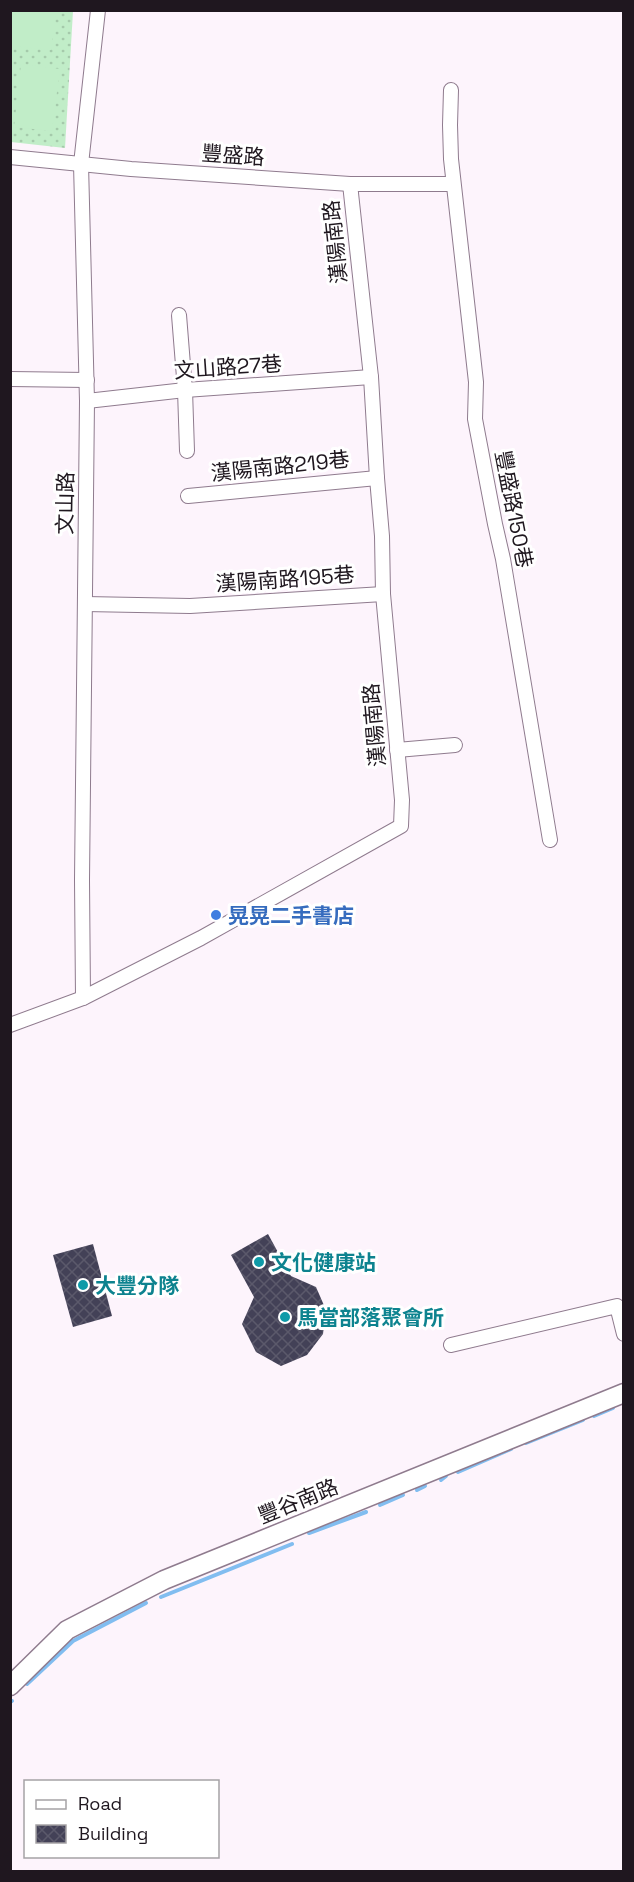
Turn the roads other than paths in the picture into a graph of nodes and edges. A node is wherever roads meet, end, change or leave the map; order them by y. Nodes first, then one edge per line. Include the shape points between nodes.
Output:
1 (98, 10) edge
2 (452, 90) dead end
3 (10, 157) edge
4 (81, 164) junction
5 (350, 184) junction
6 (453, 184) junction
7 (179, 315) dead end
8 (371, 377) junction
9 (10, 379) edge
10 (87, 380) junction
11 (185, 390) junction
12 (87, 401) junction
13 (187, 451) dead end
14 (377, 478) junction
15 (188, 496) dead end
16 (383, 594) junction
17 (86, 604) junction
18 (455, 746) dead end
19 (397, 750) junction
20 (550, 840) dead end
21 (83, 998) junction
22 (10, 1025) edge
23 (624, 1334) edge
24 (451, 1345) dead end
25 (624, 1393) edge
26 (10, 1686) edge

1 - 4 street, 文山路
2 - 6 street, 豐盛路150巷
3 - 4 street, 豐盛路
4 - 5 street, 豐盛路
4 - 10 street, 文山路
5 - 6 street, 豐盛路
5 - 8 street, 漢陽南路
6 - 20 street, 豐盛路150巷 via 476,382 475,419 503,559
7 - 11 street
8 - 11 street, 文山路27巷
8 - 14 street, 漢陽南路
9 - 10 street
10 - 12 street, 文山路
11 - 12 street, 文山路27巷
11 - 13 street
12 - 17 street, 文山路
14 - 15 street, 漢陽南路219巷
14 - 16 street, 漢陽南路
16 - 17 street, 漢陽南路195巷 via 190,606
16 - 19 street, 漢陽南路
17 - 21 street, 文山路
18 - 19 street
19 - 21 street, 漢陽南路 via 401,826 201,938
21 - 22 street, 漢陽南路
23 - 24 street via 617,1306
25 - 26 street, 豐谷南路 via 164,1580 67,1630

